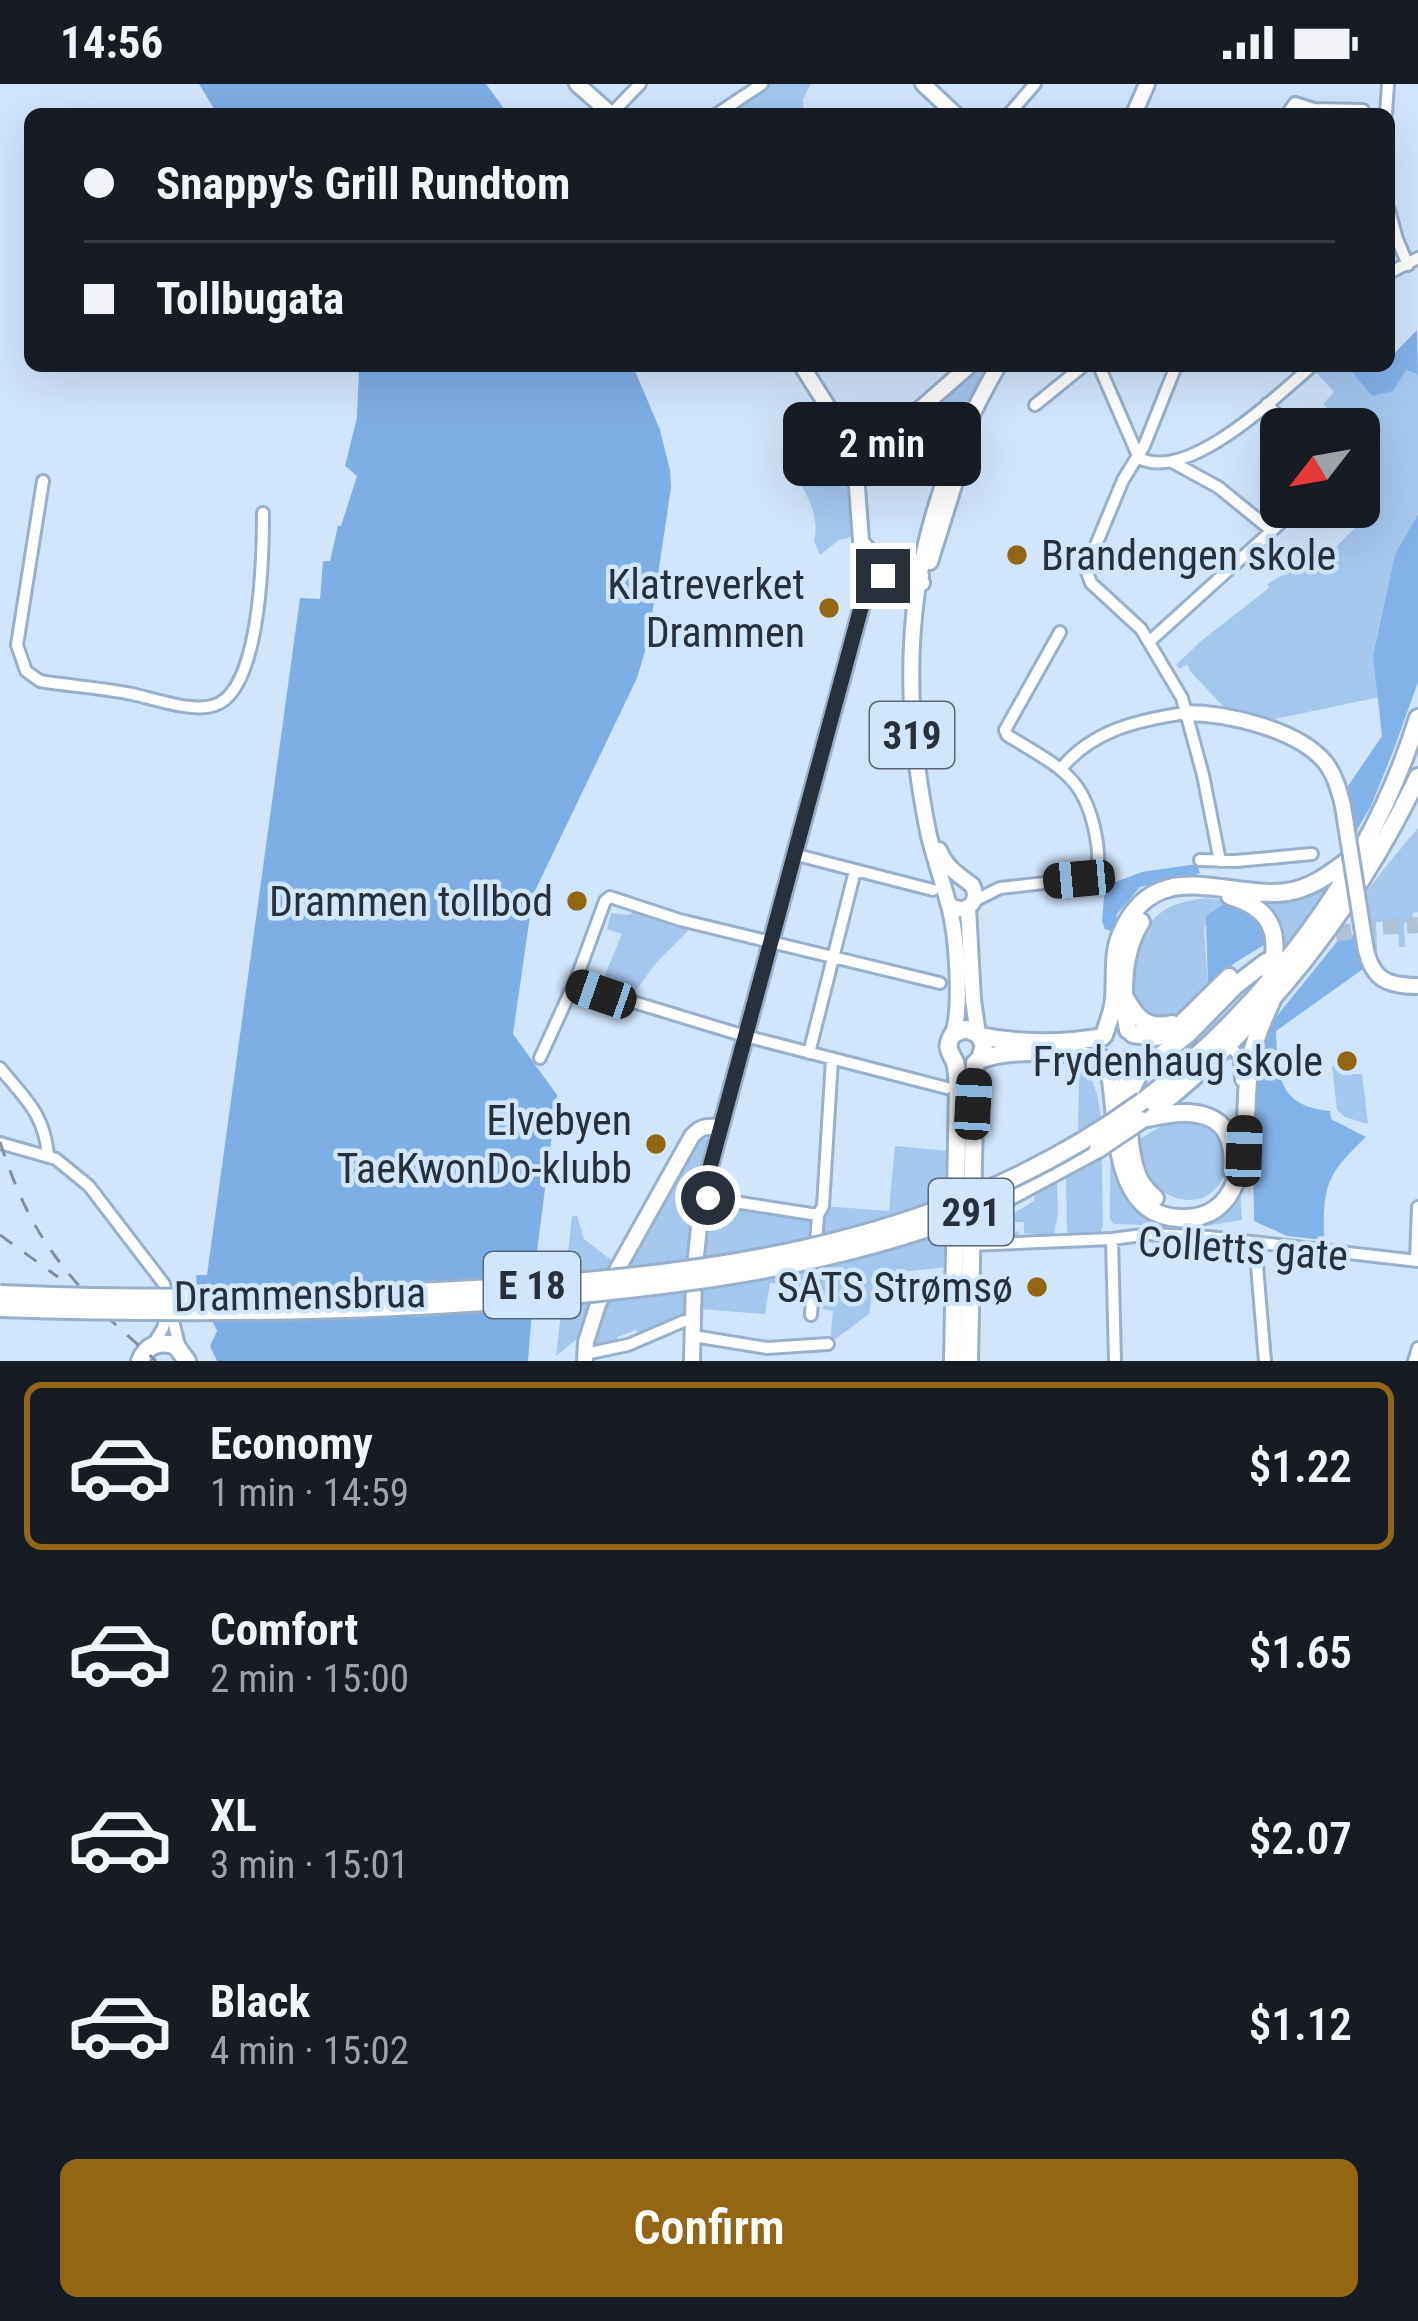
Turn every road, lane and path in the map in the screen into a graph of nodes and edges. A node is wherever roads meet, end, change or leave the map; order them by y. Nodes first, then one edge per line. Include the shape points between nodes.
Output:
1 (577, 84) edge
2 (640, 84) edge
3 (763, 84) edge
4 (923, 84) edge
5 (1035, 84) edge
6 (1364, 92) dead end
7 (604, 108) edge
8 (617, 108) edge
9 (725, 108) edge
10 (934, 108) edge
11 (1015, 108) edge
12 (1363, 108) edge
13 (1395, 232) edge
14 (1410, 263) edge
15 (809, 372) edge
16 (962, 372) edge
17 (998, 372) edge
18 (1075, 372) edge
19 (1102, 372) edge
20 (1174, 372) edge
21 (1305, 372) edge
22 (1267, 404) junction
23 (1034, 405) dead end
24 (1271, 408) edge
25 (854, 455) junction
26 (1139, 458) junction
27 (1174, 463) junction
28 (44, 482) dead end
29 (263, 513) dead end
30 (1273, 528) edge
31 (1271, 530) junction
32 (873, 569) junction
33 (920, 580) junction
34 (1059, 635) dead end
35 (1150, 641) junction
36 (1186, 713) junction
37 (1418, 718) edge
38 (1061, 769) junction
39 (1418, 777) edge
40 (1359, 853) junction
41 (794, 854) junction
42 (1312, 854) dead end
43 (1200, 860) dead end
44 (1220, 861) junction
45 (855, 872) junction
46 (965, 880) junction
47 (1000, 888) junction
48 (942, 896) junction
49 (971, 904) junction
50 (770, 942) junction
51 (834, 958) junction
52 (940, 983) dead end
53 (574, 984) junction
54 (1418, 986) edge
55 (1270, 992) junction
56 (1126, 998) junction
57 (1187, 1019) junction
58 (1131, 1032) junction
59 (953, 1034) junction
60 (979, 1035) junction
61 (745, 1036) junction
62 (1103, 1036) junction
63 (1230, 1045) junction
64 (1168, 1047) junction
65 (809, 1053) junction
66 (540, 1058) dead end
67 (832, 1059) junction
68 (1133, 1059) junction
69 (978, 1061) junction
70 (1106, 1061) junction
71 (955, 1062) junction
72 (0, 1068) edge
73 (947, 1088) dead end
74 (1128, 1098) junction
75 (1147, 1117) junction
76 (721, 1127) junction
77 (0, 1144) edge
78 (48, 1155) junction
79 (1233, 1155) junction
80 (702, 1197) junction
81 (1418, 1207) edge
82 (818, 1215) junction
83 (966, 1238) junction
84 (1112, 1239) junction
85 (995, 1242) junction
86 (1417, 1261) edge
87 (1257, 1266) dead end
88 (0, 1294) edge
89 (169, 1306) junction
90 (0, 1308) edge
91 (812, 1316) dead end
92 (694, 1329) junction
93 (828, 1345) dead end
94 (152, 1346) junction
95 (1418, 1348) edge
96 (186, 1357) edge
97 (585, 1358) edge
98 (140, 1361) edge
99 (692, 1361) edge
100 (953, 1361) edge
101 (969, 1361) edge
102 (1115, 1361) edge
103 (1265, 1361) edge
104 (1414, 1361) edge

1 - 7 main road
2 - 8 street
3 - 9 street
4 - 10 main road
5 - 11 street
6 - 12 street
13 - 14 street
15 - 25 main road
16 - 25 main road via 871,452
17 - 33 main road, 319 via 947,474
18 - 23 street
19 - 26 street
20 - 26 street
21 - 22 street
22 - 24 street
22 - 27 street
25 - 32 main road via 861,541
26 - 27 street
26 - 35 street via 1087,575
27 - 31 street
28 - 29 street via 18,635 22,666 40,681 164,703 214,706 236,687 258,596
30 - 31 street
31 - 35 street
32 - 33 main road
32 - 41 main road
33 - 46 main road, 319 via 920,752 938,847
33 - 48 main road, 319 via 911,723
34 - 38 street via 1004,730
35 - 36 street
36 - 38 street via 1103,735
36 - 44 street
36 - 54 main road, bridge via 1263,726 1307,746 1330,770 1371,967 1398,985
37 - 40 highway, E 18
38 - 47 street via 1089,807 1098,856 1093,875
39 - 55 highway, E 18 via 1347,902
40 - 55 highway, E 18
40 - 62 highway via 1298,890 1190,884 1149,898 1120,934
41 - 45 street
41 - 50 main road
42 - 44 street
43 - 44 street
45 - 48 street
45 - 51 street
46 - 47 street
46 - 48 main road
46 - 49 main road, 319 via 974,888
47 - 49 street
48 - 49 main road via 958,910
48 - 59 main road, 319 via 958,1011
49 - 60 main road, 319
50 - 51 street
50 - 53 street via 610,898
50 - 61 main road
51 - 52 street
51 - 65 street
53 - 61 street
53 - 66 street
55 - 56 highway, E 18 via 1275,942 1264,915 1238,898 1192,893 1162,903 1138,926 1127,954
55 - 63 highway, E 18
55 - 70 highway, E 18 via 1252,1052 1240,1172 1225,1200 1195,1217 1156,1212 1131,1189
55 - 88 highway, Drammensbrua / E 18, bridge via 1104,1129 1012,1181 910,1222 785,1254 622,1277 410,1293
56 - 57 highway via 1150,1025
56 - 58 highway, E 18
57 - 58 highway via 1162,1036
57 - 64 highway via 1229,977 1268,957
58 - 62 highway via 1113,1028
58 - 68 highway via 1138,1042
59 - 60 highway
59 - 71 highway, 291 via 947,1045
60 - 62 highway
60 - 69 highway, 291
61 - 65 street
61 - 76 main road
62 - 70 highway
63 - 75 highway, E 18
63 - 79 street via 1241,1064
64 - 68 highway
64 - 74 highway via 1141,1070
65 - 67 street
67 - 73 street
67 - 82 street
68 - 70 highway
68 - 74 highway
69 - 70 highway via 1025,1054
69 - 71 highway
69 - 83 highway, 291
71 - 83 highway, 291
72 - 78 street via 39,1115
74 - 79 highway via 1137,1174 1162,1202 1185,1208 1213,1199 1228,1181
75 - 79 highway via 1205,1115 1225,1132
75 - 90 highway, Drammensbrua / E 18, bridge via 971,1214 873,1247 737,1276 388,1307
76 - 80 main road
76 - 97 main road via 692,1136 598,1304
77 - 78 street
78 - 89 street via 110,1212 160,1276
80 - 82 street
80 - 92 main road
81 - 86 street
82 - 91 street
83 - 85 street, Colletts gate
83 - 85 street
83 - 100 highway, 291
83 - 101 highway, 291
84 - 85 street, Colletts gate
84 - 86 street, Colletts gate via 1209,1237
84 - 102 street
87 - 103 street
89 - 94 street
89 - 96 street
92 - 93 street via 767,1348
92 - 97 street via 684,1321
92 - 99 main road
94 - 96 highway via 166,1343
94 - 98 highway
95 - 104 street

